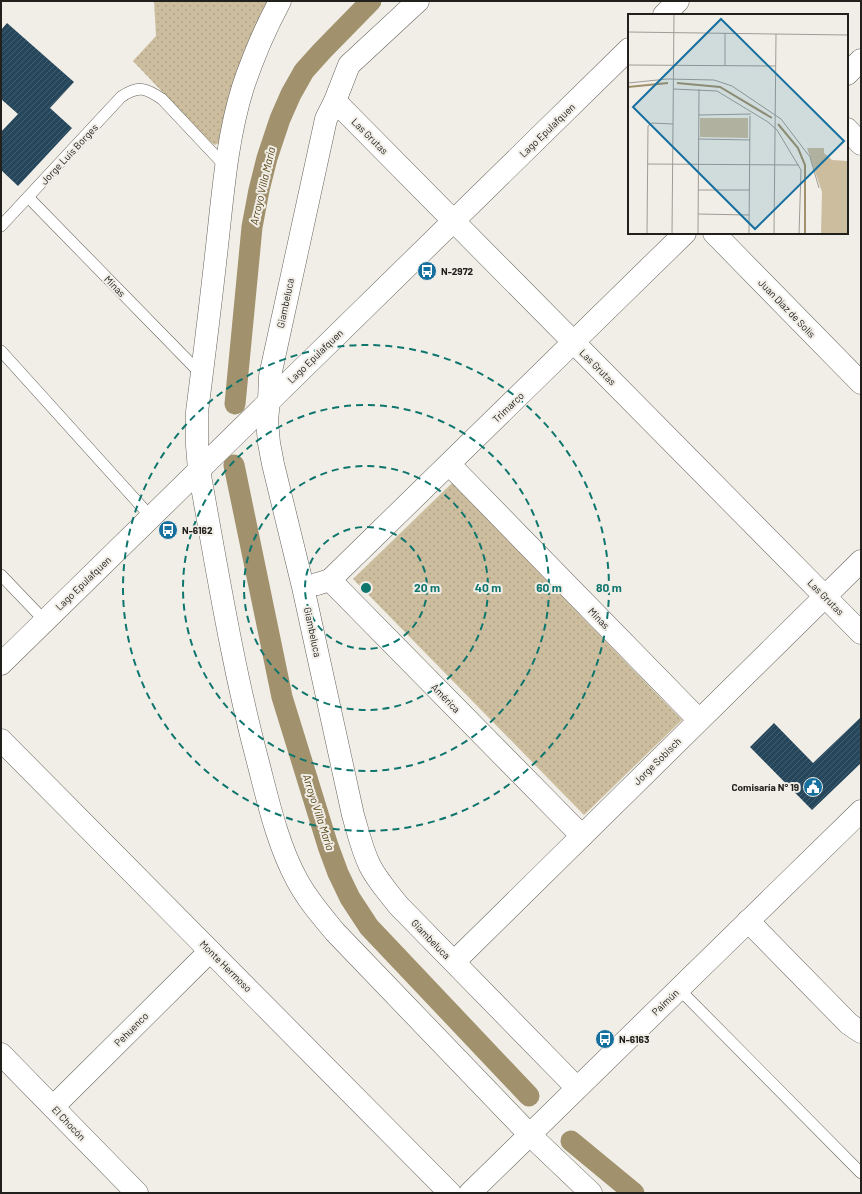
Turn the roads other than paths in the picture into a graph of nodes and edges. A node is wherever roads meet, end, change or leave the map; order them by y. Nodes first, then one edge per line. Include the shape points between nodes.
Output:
1 (280, 1) edge
2 (418, 1) edge
3 (678, 1) edge
4 (665, 14) edge
5 (628, 50) edge
6 (861, 60) edge
7 (848, 73) edge
8 (335, 101) junction
9 (848, 130) edge
10 (861, 144) edge
11 (226, 168) junction
12 (28, 197) junction
13 (454, 221) junction
14 (1, 226) edge
15 (684, 234) edge
16 (715, 234) edge
17 (574, 342) junction
18 (1, 351) edge
19 (202, 376) junction
20 (861, 383) edge
21 (269, 401) junction
22 (449, 464) junction
23 (199, 470) junction
24 (151, 517) junction
25 (861, 560) edge
26 (1, 575) edge
27 (330, 580) junction
28 (303, 587) junction
29 (825, 596) junction
30 (45, 621) junction
31 (861, 633) edge
32 (1, 664) edge
33 (699, 720) junction
34 (1, 740) edge
35 (861, 811) edge
36 (582, 836) junction
37 (748, 921) junction
38 (210, 951) junction
39 (454, 962) junction
40 (679, 989) junction
41 (861, 1032) edge
42 (1, 1054) edge
43 (577, 1088) junction
44 (53, 1107) junction
45 (530, 1135) junction
46 (861, 1173) edge
47 (137, 1193) edge
48 (450, 1193) edge
49 (470, 1193) edge
50 (592, 1193) edge

1 - 11 street via 256,51 243,88
2 - 8 street via 349,65
3 - 4 street
5 - 13 street, Lago Epulafquen
6 - 7 street
8 - 13 street, Las Grutas
8 - 21 street, Giambeluca via 320,139 274,355
9 - 10 street
11 - 12 lane, Jorge Luis Borges via 162,99 141,88 122,97
11 - 19 street
12 - 14 lane, Jorge Luis Borges
12 - 19 lane, Minas
13 - 17 street, Las Grutas
13 - 21 street, Lago Epulafquen
15 - 17 street, Trimarco
16 - 20 street, Juan Díaz de Solís
17 - 22 street, Trimarco
17 - 29 street, Las Grutas
18 - 24 lane
19 - 23 street via 198,412
21 - 23 street, Lago Epulafquen
21 - 28 street, Giambeluca via 267,420 272,457
22 - 27 street, Trimarco
22 - 33 street, Minas
23 - 24 street, Lago Epulafquen
23 - 45 street via 251,736 272,816 298,881 335,932
24 - 30 street, Lago Epulafquen
25 - 29 street, Jorge Sobisch
26 - 30 lane
27 - 28 street
27 - 36 street, América
28 - 39 street, Giambeluca via 353,815 370,866 398,905
29 - 31 street, Las Grutas
29 - 33 street, Jorge Sobisch
30 - 32 street, Lago Epulafquen
33 - 36 street, Jorge Sobisch
34 - 38 street, Monte Hermoso
35 - 37 street, Paimún
36 - 39 street, Jorge Sobisch
37 - 40 street, Paimún
37 - 41 street via 848,1024
38 - 44 street, Pehuenco
38 - 48 street, Monte Hermoso
39 - 43 street, Giambeluca
40 - 43 street, Paimún
40 - 46 lane
42 - 44 street, El Chocón
43 - 45 street, Paimún
44 - 47 street, El Chocón
45 - 49 street, Paimún
45 - 50 street

